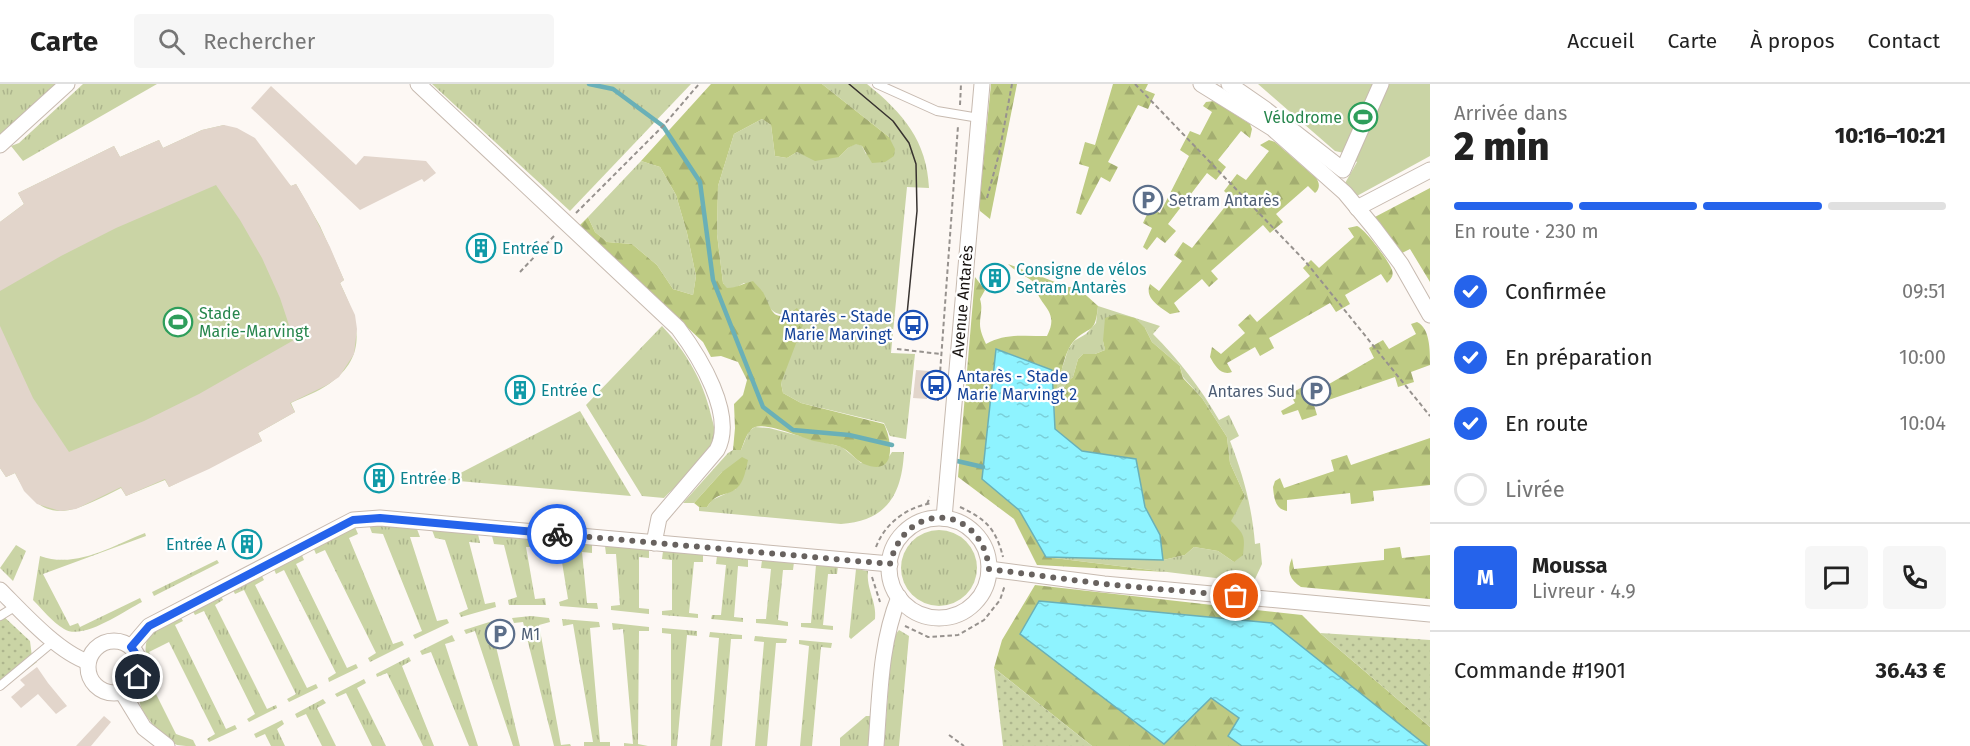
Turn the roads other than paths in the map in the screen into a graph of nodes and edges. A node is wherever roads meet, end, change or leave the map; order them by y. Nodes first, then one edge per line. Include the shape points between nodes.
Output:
1 (66, 84) edge
2 (417, 84) edge
3 (877, 84) edge
4 (982, 84) edge
5 (1201, 84) edge
6 (1228, 84) edge
7 (1381, 84) edge
8 (978, 118) junction
9 (0, 146) edge
10 (1430, 170) edge
11 (1357, 208) junction
12 (1430, 315) edge
13 (944, 518) junction
14 (654, 543) junction
15 (890, 564) junction
16 (989, 569) junction
17 (0, 590) edge
18 (899, 597) junction
19 (16, 606) junction
20 (1430, 614) edge
21 (0, 616) edge
22 (54, 641) junction
23 (131, 647) junction
24 (88, 662) junction
25 (0, 686) edge
26 (122, 692) junction
27 (167, 746) edge
28 (876, 746) edge

1 - 9 street
2 - 14 street via 678,328 706,372 717,401 722,441 659,518
3 - 8 lane via 937,111
4 - 8 street, Avenue Antarès
5 - 11 street via 1272,128
6 - 7 street via 1343,171
8 - 13 street, Avenue Antarès
10 - 11 street
11 - 12 street via 1401,264
13 - 15 street via 928,519 902,535
13 - 16 street via 959,522 976,535 987,554
14 - 15 street
14 - 23 street via 380,518 353,520 149,626
15 - 18 street via 890,576
16 - 18 street via 979,598 954,615 923,615
16 - 20 street via 1104,584
17 - 19 street
18 - 28 street via 884,656
19 - 21 lane
19 - 22 street
22 - 24 street
22 - 25 lane
23 - 24 street via 114,641 105,643
23 - 26 street via 138,656 138,677
24 - 26 street via 93,683 112,694
26 - 27 street via 144,728

